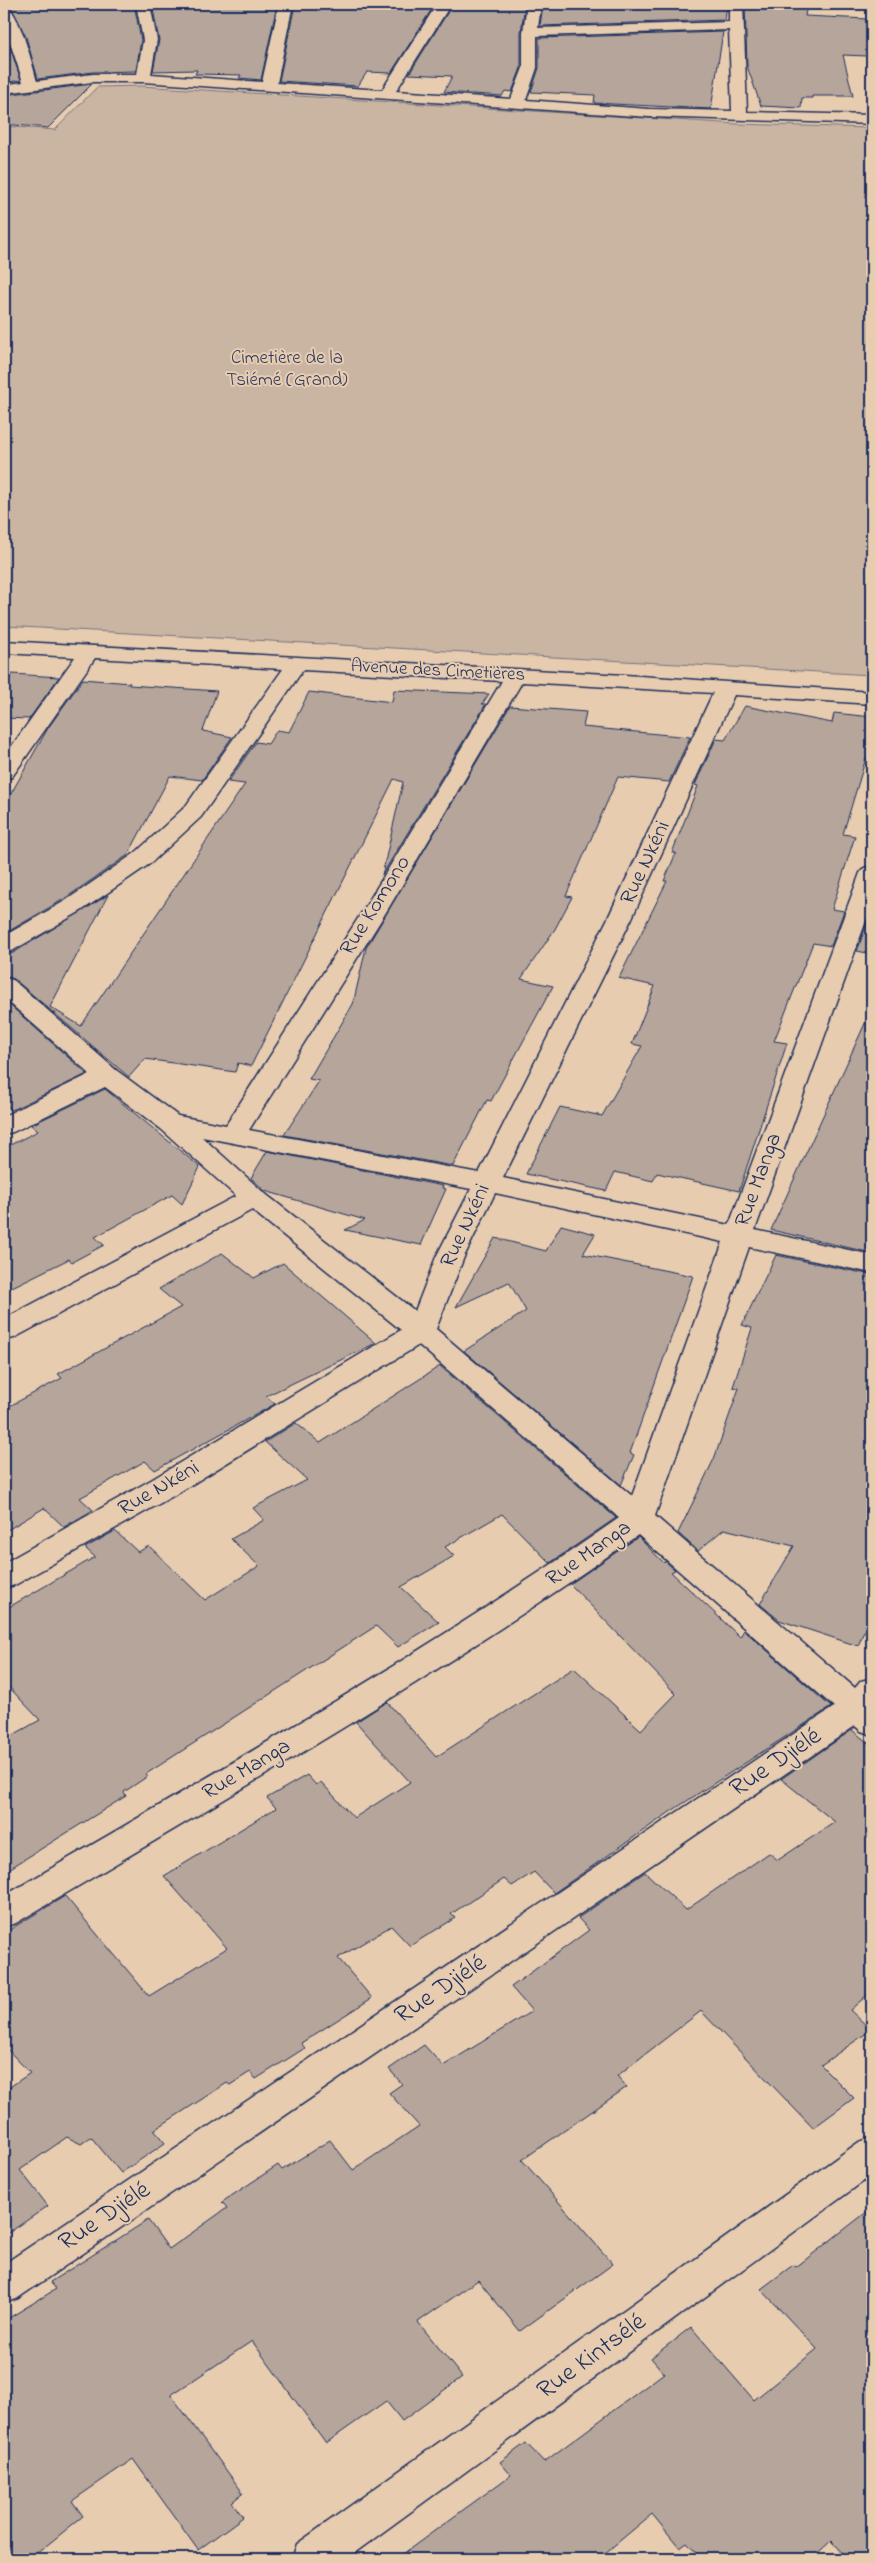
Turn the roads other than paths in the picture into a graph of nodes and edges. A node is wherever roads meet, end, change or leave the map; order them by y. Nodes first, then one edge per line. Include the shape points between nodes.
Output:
1 (143, 4) edge
2 (286, 4) edge
3 (444, 4) edge
4 (534, 4) edge
5 (736, 4) edge
6 (4, 8) edge
7 (735, 26) junction
8 (530, 32) junction
9 (143, 78) junction
10 (31, 85) junction
11 (268, 86) junction
12 (4, 89) edge
13 (387, 94) junction
14 (517, 103) junction
15 (740, 116) junction
16 (872, 120) edge
17 (4, 647) edge
18 (89, 652) junction
19 (297, 663) junction
20 (515, 676) junction
21 (727, 687) junction
22 (872, 698) edge
23 (4, 772) edge
24 (872, 873) edge
25 (4, 946) edge
26 (4, 985) edge
27 (107, 1076) junction
28 (170, 1122) junction
29 (4, 1126) edge
30 (233, 1134) junction
31 (486, 1182) junction
32 (254, 1198) junction
33 (739, 1236) junction
34 (872, 1264) edge
35 (4, 1331) edge
36 (421, 1331) junction
37 (639, 1519) junction
38 (4, 1577) edge
39 (867, 1707) edge
40 (4, 1913) edge
41 (872, 2154) edge
42 (4, 2286) edge
43 (312, 2559) edge

1 - 9 street via 150,40
2 - 11 street
3 - 13 street
4 - 8 street
5 - 7 street
6 - 10 street
7 - 8 street
7 - 15 street
8 - 14 street via 530,68
9 - 10 street via 93,78
9 - 11 street
10 - 12 street
11 - 13 street
13 - 14 street
14 - 15 street
15 - 16 street
17 - 18 street, Avenue des Cimetières
18 - 19 street, Avenue des Cimetières
18 - 23 street
19 - 20 street, Avenue des Cimetières
19 - 25 street via 193,812 143,858 72,906
20 - 21 street, Avenue des Cimetières
20 - 30 street, Rue Komono via 376,909
21 - 22 street, Avenue des Cimetières
21 - 31 street, Rue Nkéni via 620,918
24 - 33 street, Rue Manga
26 - 27 street
27 - 28 street
27 - 29 street
28 - 30 street
28 - 32 street
30 - 31 street
31 - 33 street
31 - 36 street, Rue Nkéni via 450,1257
32 - 35 street
32 - 36 street
33 - 34 street
33 - 37 street, Rue Manga
36 - 37 street
36 - 38 street, Rue Nkéni via 162,1488
37 - 39 street
37 - 40 street, Rue Manga via 526,1598 267,1758
39 - 42 street, Rue Djiélé
41 - 43 street, Rue Kintsélé

